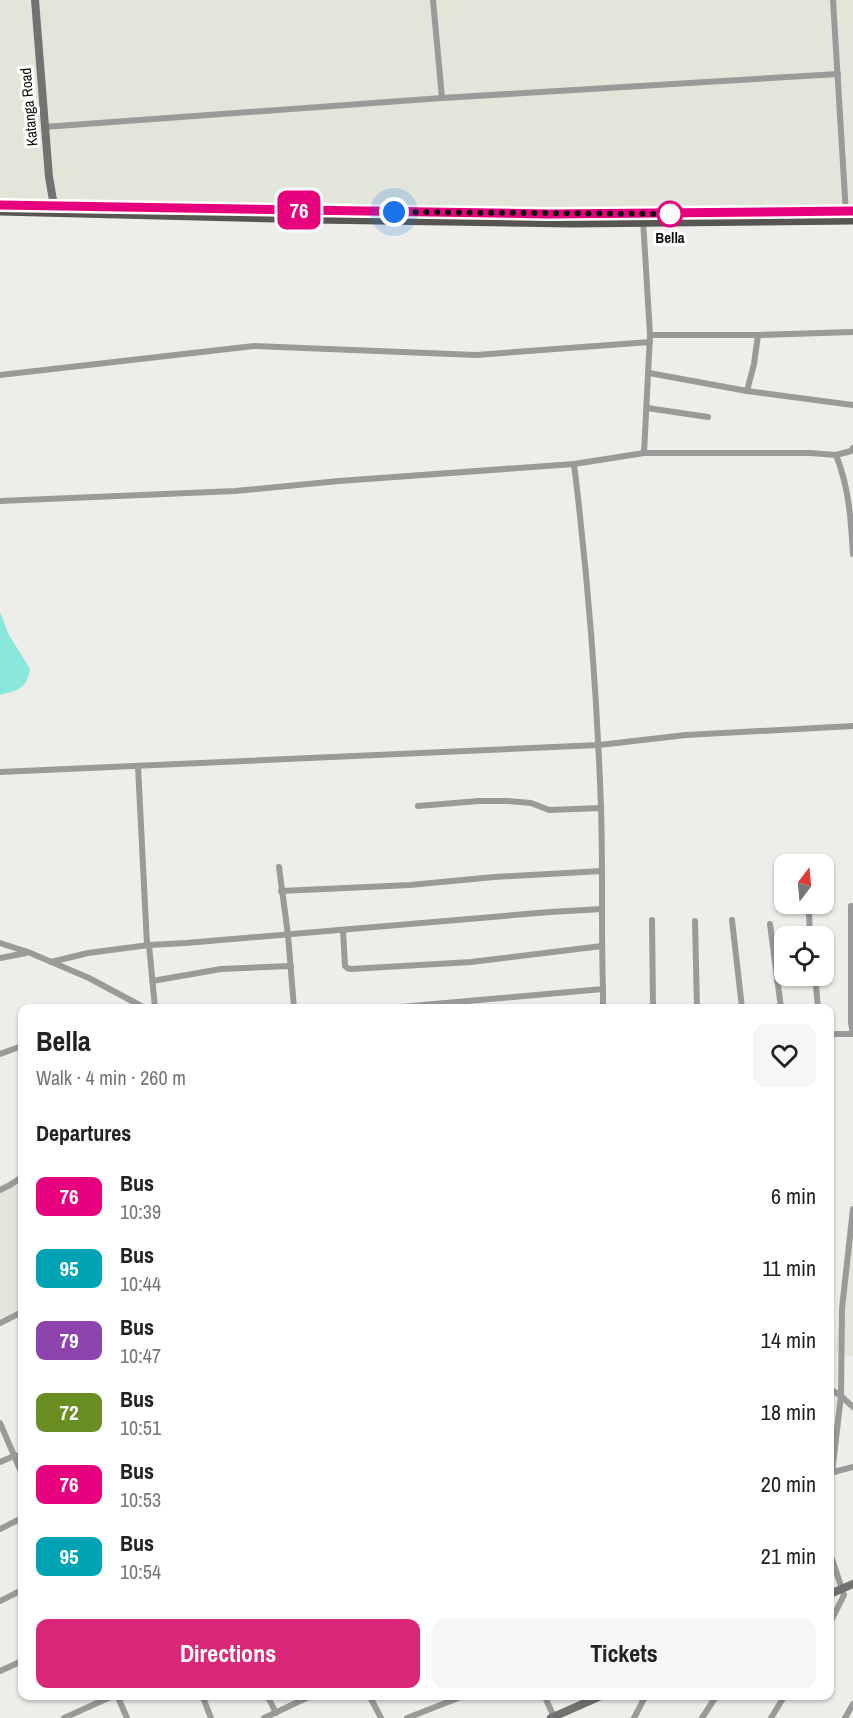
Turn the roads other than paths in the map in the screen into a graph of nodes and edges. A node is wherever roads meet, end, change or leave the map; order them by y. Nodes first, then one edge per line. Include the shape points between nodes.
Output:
1 (35, 0) edge
2 (433, 0) edge
3 (833, 0) edge
4 (837, 74) junction
5 (442, 98) junction
6 (44, 127) junction
7 (0, 205) edge
8 (54, 209) junction
9 (0, 211) edge
10 (850, 216) edge
11 (643, 218) junction
12 (853, 332) edge
13 (758, 335) junction
14 (650, 338) junction
15 (649, 373) junction
16 (0, 375) edge
17 (747, 391) junction
18 (853, 405) edge
19 (647, 408) junction
20 (708, 417) dead end
21 (852, 450) edge
22 (644, 453) junction
23 (836, 455) junction
24 (574, 464) junction
25 (0, 501) edge
26 (853, 554) edge
27 (853, 726) edge
28 (599, 745) junction
29 (138, 766) junction
30 (0, 772) edge
31 (418, 806) dead end
32 (601, 808) junction
33 (279, 867) dead end
34 (602, 871) junction
35 (281, 891) junction
36 (851, 906) dead end
37 (602, 909) junction
38 (809, 914) dead end
39 (652, 920) dead end
40 (732, 920) dead end
41 (695, 921) dead end
42 (770, 924) dead end
43 (810, 926) edge
44 (344, 930) junction
45 (288, 935) junction
46 (0, 943) edge
47 (148, 945) junction
48 (602, 946) junction
49 (28, 952) junction
50 (0, 958) edge
51 (51, 962) junction
52 (291, 966) junction
53 (152, 981) junction
54 (816, 986) edge
55 (603, 989) junction
56 (138, 1004) edge
57 (155, 1004) edge
58 (294, 1004) edge
59 (450, 1004) edge
60 (603, 1004) edge
61 (653, 1004) edge
62 (697, 1004) edge
63 (742, 1004) edge
64 (780, 1004) edge
65 (818, 1004) edge
66 (834, 1034) edge
67 (853, 1034) edge
68 (18, 1047) edge
69 (0, 1054) edge
70 (18, 1180) edge
71 (0, 1190) edge
72 (853, 1209) edge
73 (18, 1314) edge
74 (0, 1323) edge
75 (834, 1392) edge
76 (841, 1396) junction
77 (853, 1407) edge
78 (0, 1423) edge
79 (834, 1450) edge
80 (14, 1456) junction
81 (18, 1456) edge
82 (0, 1462) edge
83 (18, 1465) edge
84 (852, 1468) edge
85 (834, 1472) edge
86 (18, 1520) edge
87 (0, 1529) edge
88 (834, 1565) edge
89 (853, 1584) edge
90 (842, 1589) junction
91 (18, 1592) edge
92 (834, 1592) edge
93 (0, 1601) edge
94 (834, 1616) edge
95 (18, 1663) edge
96 (0, 1671) edge
97 (105, 1700) edge
98 (118, 1700) edge
99 (204, 1700) edge
100 (270, 1700) edge
101 (303, 1700) edge
102 (372, 1700) edge
103 (453, 1700) edge
104 (546, 1700) edge
105 (594, 1700) edge
106 (643, 1700) edge
107 (714, 1700) edge
108 (782, 1700) edge
109 (853, 1704) edge
110 (276, 1713) junction
111 (570, 1714) edge
112 (553, 1717) edge
113 (64, 1718) edge
114 (127, 1718) edge
115 (211, 1718) edge
116 (264, 1718) edge
117 (381, 1718) edge
118 (407, 1718) edge
119 (634, 1718) edge
120 (702, 1718) edge
121 (771, 1718) edge
122 (845, 1718) edge

1 - 6 street, Katanga Road
2 - 5 street
3 - 4 street
4 - 5 street
4 - 10 street
5 - 6 street
6 - 8 street, Katanga Road
7 - 8 main road
8 - 9 main road
8 - 11 main road via 314,219
10 - 11 main road
11 - 14 street
12 - 13 street
13 - 14 street
13 - 17 street
14 - 15 street
14 - 16 street via 476,355 254,346
15 - 17 street
15 - 19 street
17 - 18 street
19 - 20 street
19 - 22 street
21 - 23 street
22 - 23 street
22 - 24 street
23 - 26 street via 847,489
24 - 25 street via 235,491
24 - 28 street
27 - 28 street via 686,735
28 - 29 street
28 - 32 street
29 - 30 street
29 - 47 street
31 - 32 street via 507,801 531,803 549,810
32 - 34 street
33 - 35 street
34 - 35 street
34 - 37 street
35 - 45 street
36 - 67 street
37 - 44 street
37 - 48 street
38 - 43 street
39 - 61 street
40 - 63 street
41 - 62 street
42 - 64 street
44 - 45 street
44 - 48 street via 345,966 351,969 471,962
45 - 47 street
45 - 52 street
46 - 49 street
47 - 51 street
47 - 53 street
48 - 55 street
49 - 50 street
49 - 51 street
51 - 56 street
52 - 53 street via 221,969
52 - 58 street
53 - 57 street
54 - 65 street
55 - 59 street
55 - 60 street
66 - 67 street
68 - 69 street
70 - 71 street
72 - 76 street via 842,1308
73 - 74 street
75 - 76 street
76 - 77 street
76 - 79 street
78 - 80 street
80 - 81 street
80 - 82 street
80 - 83 street
84 - 85 street
86 - 87 street
88 - 90 street
89 - 90 street
90 - 92 street
90 - 94 street via 844,1595
91 - 93 street
95 - 96 street
97 - 113 street
98 - 114 street
99 - 115 street
100 - 110 street
101 - 110 street
102 - 117 street
103 - 118 street
104 - 112 street
105 - 111 street
106 - 119 street
107 - 120 street
108 - 121 street
109 - 122 street
110 - 116 street
111 - 112 street

